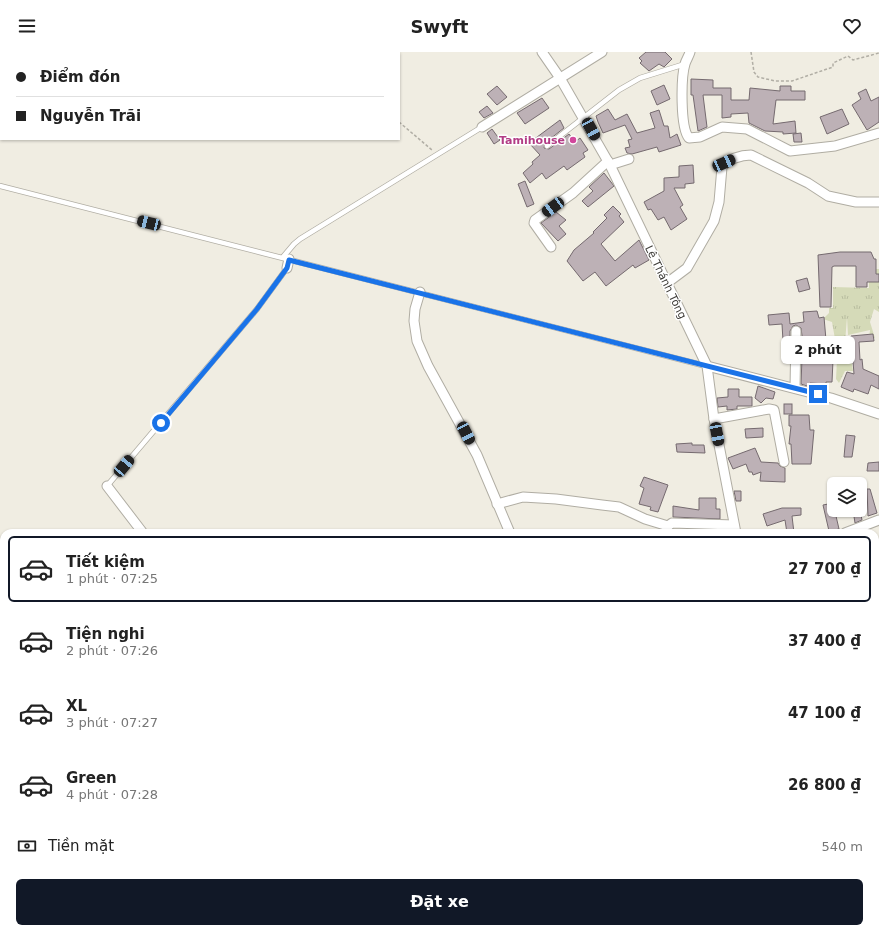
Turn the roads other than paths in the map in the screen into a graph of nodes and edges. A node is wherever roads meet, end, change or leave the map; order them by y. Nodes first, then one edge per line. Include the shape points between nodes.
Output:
1 (542, 52) edge
2 (602, 52) edge
3 (690, 52) edge
4 (685, 64) junction
5 (560, 78) junction
6 (584, 116) junction
7 (482, 127) joint
8 (879, 133) edge
9 (547, 146) dead end
10 (629, 159) dead end
11 (609, 163) junction
12 (0, 186) edge
13 (879, 202) edge
14 (551, 247) dead end
15 (286, 262) junction
16 (667, 283) junction
17 (420, 292) junction
18 (796, 331) dead end
19 (706, 366) junction
20 (795, 388) junction
21 (879, 414) edge
22 (714, 419) junction
23 (784, 462) dead end
24 (107, 486) joint
25 (497, 504) junction
26 (879, 520) edge
27 (140, 529) edge
28 (508, 529) edge
29 (665, 529) edge
30 (668, 529) edge
31 (735, 529) edge
32 (855, 529) edge
33 (287, 933) edge
34 (308, 933) edge

1 - 5 street, Lê Thánh Tông
2 - 5 street
3 - 4 street
4 - 6 lane via 640,78
4 - 8 street via 683,101 686,134 689,138 700,137 722,127 747,129 790,151 835,146
5 - 6 street, Lê Thánh Tông
5 - 7 street
6 - 9 lane
6 - 11 street, Lê Thánh Tông
7 - 15 lane via 300,239 294,244
10 - 11 street
11 - 14 street via 535,220 534,223
11 - 16 street, Lê Thánh Tông
12 - 15 lane
13 - 16 street via 856,202 835,198 752,155 739,157 724,163 722,167 719,202 714,221 687,268
15 - 17 lane
15 - 24 lane via 257,309
16 - 19 street, Lê Thánh Tông
17 - 19 lane
17 - 25 street via 414,321 417,341 477,455
18 - 20 street
19 - 20 street
19 - 22 street, Lê Thánh Tông
20 - 21 street
22 - 23 street via 774,410
22 - 31 street, Lê Thánh Tông
24 - 27 street
25 - 28 street
25 - 29 street via 523,497 619,507
26 - 32 street
30 - 31 street via 672,523
33 - 34 street

